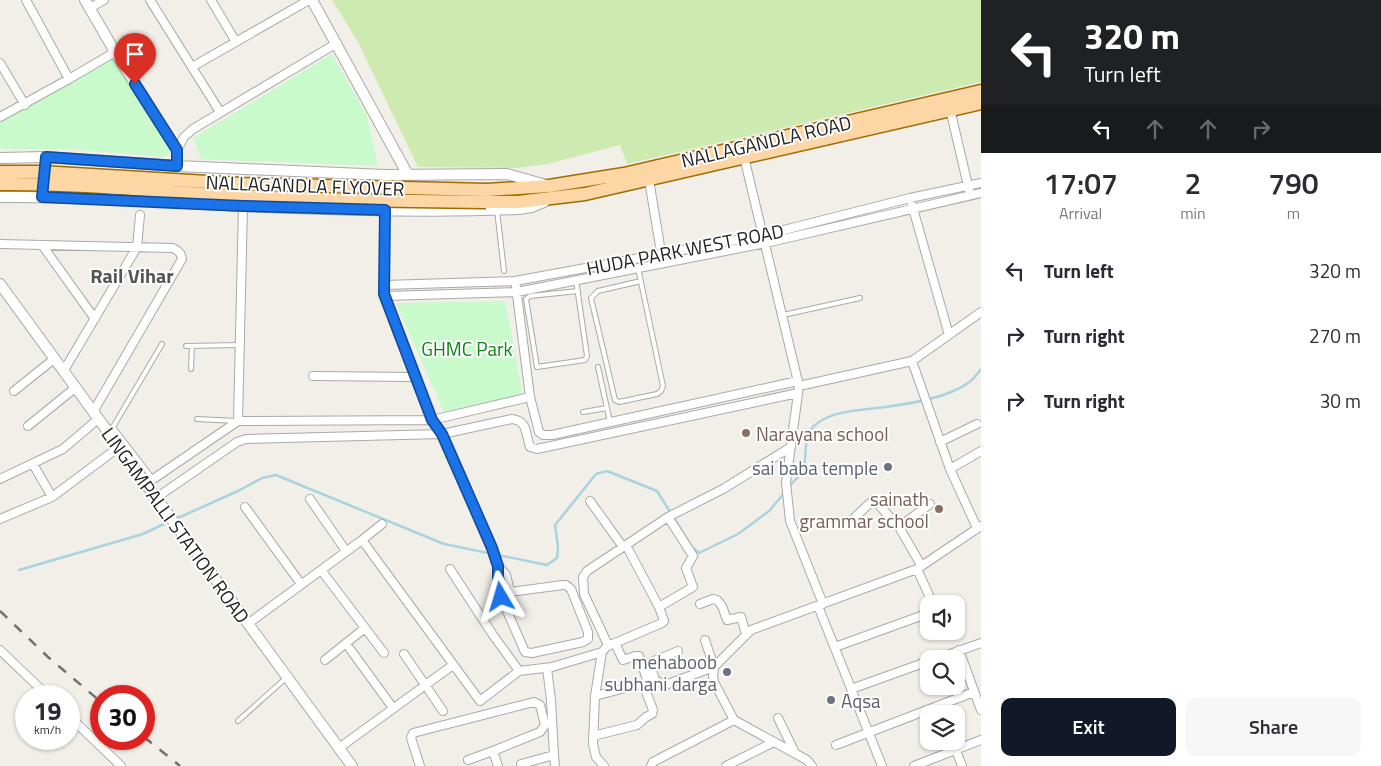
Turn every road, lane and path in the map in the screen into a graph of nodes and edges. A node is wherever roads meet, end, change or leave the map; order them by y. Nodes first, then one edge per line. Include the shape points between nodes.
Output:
1 (26, 0) edge
2 (104, 0) edge
3 (150, 0) edge
4 (211, 0) edge
5 (311, 0) edge
6 (88, 4) edge
7 (236, 42) junction
8 (337, 43) junction
9 (115, 52) junction
10 (0, 63) edge
11 (192, 67) junction
12 (69, 79) junction
13 (981, 90) edge
14 (981, 102) edge
15 (25, 104) junction
16 (950, 109) junction
17 (220, 112) junction
18 (0, 117) edge
19 (177, 150) junction
20 (46, 157) junction
21 (744, 157) junction
22 (0, 158) edge
23 (177, 166) junction
24 (0, 172) edge
25 (408, 175) junction
26 (649, 180) junction
27 (981, 183) edge
28 (0, 184) edge
29 (968, 185) junction
30 (551, 192) junction
31 (981, 193) edge
32 (486, 196) junction
33 (970, 196) junction
34 (0, 197) edge
35 (42, 197) junction
36 (910, 198) junction
37 (243, 206) junction
38 (914, 209) junction
39 (385, 210) junction
40 (497, 210) junction
41 (140, 215) dead end
42 (765, 239) junction
43 (0, 244) edge
44 (42, 245) junction
45 (137, 246) junction
46 (660, 246) dead end
47 (638, 268) junction
48 (504, 271) dead end
49 (576, 280) junction
50 (515, 281) junction
51 (641, 281) junction
52 (0, 284) edge
53 (384, 285) junction
54 (578, 291) junction
55 (516, 292) junction
56 (385, 296) junction
57 (860, 298) dead end
58 (981, 312) edge
59 (782, 315) junction
60 (96, 318) junction
61 (949, 336) junction
62 (162, 344) dead end
63 (240, 345) junction
64 (186, 346) dead end
65 (192, 346) junction
66 (54, 359) junction
67 (912, 361) junction
68 (598, 367) dead end
69 (191, 369) dead end
70 (64, 372) junction
71 (313, 376) dead end
72 (415, 377) junction
73 (798, 387) junction
74 (75, 388) junction
75 (14, 391) dead end
76 (530, 397) junction
77 (607, 408) junction
78 (583, 412) dead end
79 (96, 416) junction
80 (197, 419) dead end
81 (432, 420) junction
82 (238, 421) junction
83 (610, 422) junction
84 (977, 424) dead end
85 (28, 426) dead end
86 (442, 434) junction
87 (940, 442) junction
88 (119, 447) junction
89 (792, 447) junction
90 (981, 451) edge
91 (33, 464) junction
92 (950, 469) junction
93 (0, 479) edge
94 (149, 481) junction
95 (52, 497) junction
96 (156, 498) junction
97 (310, 499) dead end
98 (590, 501) dead end
99 (930, 504) dead end
100 (245, 507) dead end
101 (668, 516) junction
102 (855, 517) dead end
103 (0, 519) edge
104 (382, 524) dead end
105 (899, 527) junction
106 (979, 527) edge
107 (362, 540) junction
108 (624, 546) junction
109 (346, 551) junction
110 (497, 564) junction
111 (919, 567) junction
112 (450, 569) dead end
113 (321, 570) junction
114 (301, 584) junction
115 (510, 591) junction
116 (502, 593) junction
117 (930, 595) edge
118 (700, 604) dead end
119 (821, 605) junction
120 (659, 607) junction
121 (920, 616) edge
122 (249, 623) junction
123 (365, 628) junction
124 (746, 634) junction
125 (705, 640) dead end
126 (981, 643) edge
127 (612, 644) junction
128 (834, 647) junction
129 (350, 649) dead end
130 (0, 650) edge
131 (959, 650) edge
132 (678, 651) dead end
133 (602, 652) junction
134 (384, 654) dead end
135 (404, 654) dead end
136 (324, 660) dead end
137 (646, 664) junction
138 (920, 664) edge
139 (453, 665) junction
140 (714, 667) junction
141 (965, 667) edge
142 (547, 668) junction
143 (519, 671) junction
144 (287, 676) junction
145 (649, 682) junction
146 (37, 685) edge
147 (425, 685) junction
148 (851, 689) junction
149 (974, 692) junction
150 (595, 696) junction
151 (393, 708) junction
152 (981, 710) edge
153 (443, 711) dead end
154 (778, 718) dead end
155 (734, 720) junction
156 (238, 721) dead end
157 (80, 727) edge
158 (868, 732) junction
159 (593, 736) junction
160 (981, 740) edge
161 (774, 742) junction
162 (836, 745) dead end
163 (965, 746) edge
164 (339, 748) junction
165 (956, 750) joint
166 (493, 751) junction
167 (795, 753) junction
168 (554, 755) junction
169 (468, 760) dead end
170 (521, 764) dead end
171 (121, 766) edge
172 (352, 766) edge
173 (420, 766) edge
174 (498, 766) edge
175 (555, 766) edge
176 (604, 766) edge
177 (651, 766) edge
178 (726, 766) edge
179 (812, 766) edge
180 (882, 766) edge
181 (914, 766) edge
182 (962, 766) edge

1 - 12 street
2 - 6 street
3 - 11 street
4 - 7 street
5 - 7 street
5 - 8 street
6 - 9 street
7 - 11 street
8 - 17 street
8 - 25 street
9 - 12 street
9 - 19 street
10 - 15 street
11 - 17 street
12 - 15 street
13 - 30 main road, NALLAGANDLA ROAD
14 - 16 main road, NALLAGANDLA ROAD
15 - 18 street
16 - 21 main road, NALLAGANDLA ROAD
16 - 29 street
17 - 19 street via 193,129
19 - 23 street
20 - 22 street
20 - 23 street
20 - 35 street
21 - 26 main road, NALLAGANDLA ROAD
21 - 42 street
23 - 25 street
24 - 32 main road, NALLAGANDLA FLYOVER, bridge
25 - 30 street via 507,174
26 - 30 main road, NALLAGANDLA ROAD via 585,194
26 - 46 street
27 - 29 street, HUDA PARK WEST ROAD
28 - 32 main road, NALLAGANDLA FLYOVER, bridge via 86,185 336,199
29 - 33 street
29 - 36 street, HUDA PARK WEST ROAD
30 - 32 main road, NALLAGANDLA FLYOVER
30 - 40 street via 526,208
31 - 33 street, HUDA PARK WEST ROAD
33 - 38 street, HUDA PARK WEST ROAD
34 - 35 street
35 - 37 street
36 - 38 street
36 - 42 street, HUDA PARK WEST ROAD
37 - 39 street
37 - 63 street
38 - 42 street, HUDA PARK WEST ROAD
38 - 61 street
39 - 40 street
39 - 53 street
40 - 48 lane
41 - 45 street
42 - 47 street, HUDA PARK WEST ROAD
42 - 50 street, HUDA PARK WEST ROAD
42 - 59 street
43 - 44 street
44 - 45 street
44 - 60 street
45 - 60 street
45 - 79 street via 173,248 179,251 182,260
47 - 49 street, HUDA PARK WEST ROAD
47 - 51 lane
49 - 54 lane
49 - 55 street, HUDA PARK WEST ROAD
50 - 53 street, HUDA PARK WEST ROAD
50 - 55 street
51 - 51 lane via 663,386 657,394 619,402 615,400 591,298 598,291
52 - 66 street, LINGAMPALLI STATION ROAD
53 - 56 street
54 - 54 lane via 587,358 537,367 526,298
55 - 56 street, HUDA PARK WEST ROAD
55 - 76 street
56 - 72 street
57 - 59 lane
58 - 61 street
59 - 73 street
60 - 70 street
61 - 67 street
62 - 94 lane via 113,427
63 - 65 lane
63 - 82 street
64 - 65 lane
65 - 69 lane
66 - 70 street, LINGAMPALLI STATION ROAD
66 - 75 street
67 - 73 street
67 - 87 street
68 - 77 lane
70 - 74 street, LINGAMPALLI STATION ROAD
71 - 72 street
72 - 81 street
73 - 83 street
73 - 86 street via 537,449 530,447 522,423 512,418
73 - 89 street
74 - 79 street, LINGAMPALLI STATION ROAD
74 - 85 street
76 - 81 street
76 - 83 street via 539,432 544,434
77 - 78 lane
77 - 83 lane
79 - 88 street, LINGAMPALLI STATION ROAD
79 - 91 street via 63,449
80 - 82 lane
81 - 82 street
81 - 86 street
82 - 94 street
84 - 87 street
86 - 96 street via 246,439
86 - 110 street
87 - 92 street
88 - 94 street, LINGAMPALLI STATION ROAD
88 - 95 street
89 - 101 street via 723,489
89 - 119 street via 786,482 790,521
90 - 92 street
91 - 93 street
91 - 95 street
92 - 106 street
94 - 96 street, LINGAMPALLI STATION ROAD
95 - 103 street
96 - 122 street, LINGAMPALLI STATION ROAD
97 - 109 street
98 - 108 street
99 - 105 street
100 - 114 street
101 - 108 street
101 - 120 street via 692,551 693,559 686,568 693,588
102 - 105 street via 874,502
104 - 107 street
105 - 111 street
106 - 111 street
107 - 109 street
107 - 139 street
108 - 120 street
108 - 127 street via 583,577 584,594
109 - 113 street
110 - 115 street via 506,575
110 - 116 street
111 - 117 street
111 - 119 street
112 - 143 street
113 - 114 street
113 - 123 street
114 - 122 street
115 - 116 street
115 - 116 street via 566,585 572,592 588,639 525,652
118 - 124 street via 717,600 727,620 742,618
119 - 124 street
119 - 128 street
120 - 127 street via 664,618 662,623
121 - 128 street
122 - 144 street, LINGAMPALLI STATION ROAD
123 - 134 street
123 - 136 street
124 - 140 street
125 - 140 street
126 - 131 street
127 - 133 street
127 - 137 street via 622,659 638,655
128 - 148 street
129 - 151 street
130 - 146 street
132 - 137 street
133 - 142 street
133 - 150 street
135 - 147 street
137 - 145 street
138 - 148 street
139 - 143 street via 480,701
139 - 147 street
140 - 145 street via 665,685
140 - 155 street via 714,682
141 - 149 street
142 - 143 street
142 - 168 street
144 - 156 lane
144 - 164 street, LINGAMPALLI STATION ROAD
145 - 150 street
145 - 159 street via 653,713 637,725
147 - 151 street
147 - 153 street
148 - 158 street
149 - 152 street
149 - 158 street
150 - 159 street
151 - 164 street
154 - 167 street
155 - 161 street
155 - 177 street via 653,762
157 - 171 street
158 - 162 street
158 - 180 street
159 - 176 street via 594,752
160 - 163 street
161 - 167 street
161 - 178 street
164 - 172 street, LINGAMPALLI STATION ROAD
165 - 181 street
165 - 182 street
166 - 169 street
166 - 173 street via 544,729 540,705 534,702 413,733 411,738
166 - 174 street
167 - 179 street
168 - 170 street
168 - 175 street

